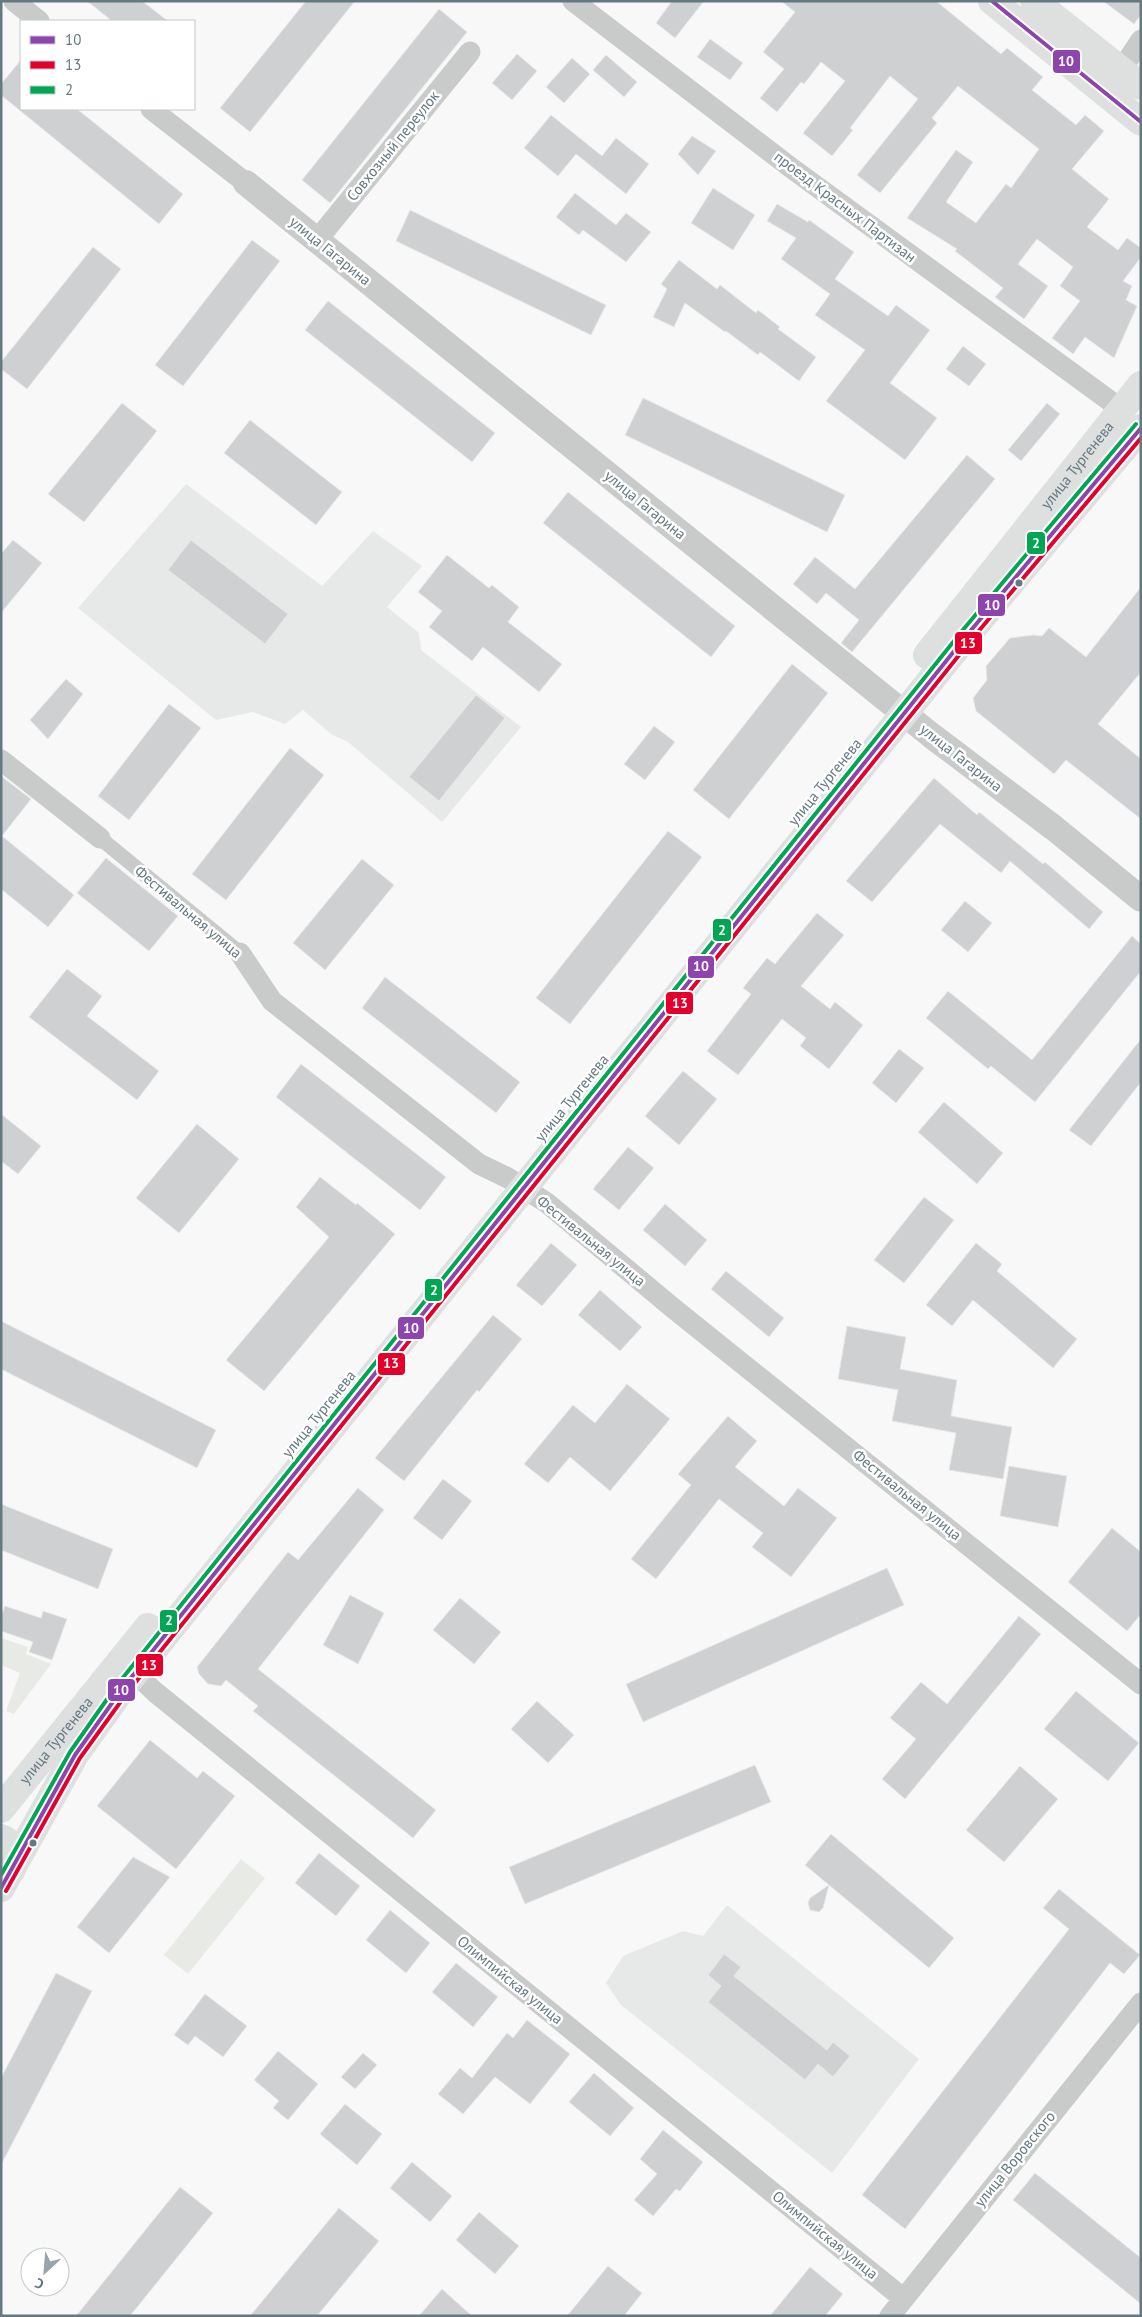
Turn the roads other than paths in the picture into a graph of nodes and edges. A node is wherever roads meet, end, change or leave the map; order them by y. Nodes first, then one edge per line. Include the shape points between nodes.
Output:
1 (14, 1) edge
2 (572, 1) edge
3 (992, 1) edge
4 (1034, 1) edge
5 (38, 20) edge
6 (1141, 40) edge
7 (470, 52) dead end
8 (1131, 78) edge
9 (152, 110) edge
10 (1141, 122) edge
11 (246, 183) joint
12 (317, 240) junction
13 (1141, 385) edge
14 (1121, 409) junction
15 (1141, 428) edge
16 (897, 707) junction
17 (1, 760) edge
18 (100, 838) joint
19 (1141, 899) edge
20 (240, 953) joint
21 (516, 1182) junction
22 (131, 1663) junction
23 (1141, 1684) edge
24 (1, 1809) edge
25 (1, 1838) edge
26 (6, 1879) edge
27 (1141, 2003) edge
28 (904, 2298) junction
29 (890, 2316) edge

1 - 5 street
2 - 14 street, проезд Красных Партизан via 790,167
3 - 10 main road
4 - 8 main road
6 - 8 street
7 - 12 street, Совхозный переулок
9 - 11 street, улица Гагарина
11 - 12 street, улица Гагарина
12 - 16 street, улица Гагарина
13 - 14 main road, улица Тургенева
14 - 16 main road, улица Тургенева
15 - 16 main road, улица Тургенева
16 - 19 street, улица Гагарина
16 - 21 main road, улица Тургенева
17 - 18 street, Фестивальная улица
18 - 20 street, Фестивальная улица
20 - 21 street, Фестивальная улица via 272,1001 479,1164
21 - 22 main road, улица Тургенева
21 - 23 street, Фестивальная улица via 547,1203
22 - 24 main road, улица Тургенева
22 - 26 main road, улица Тургенева
22 - 28 street, Олимпийская улица via 154,1692
25 - 26 main road via 13,1847 14,1855
27 - 28 street, улица Воровского
28 - 29 street, улица Воровского

